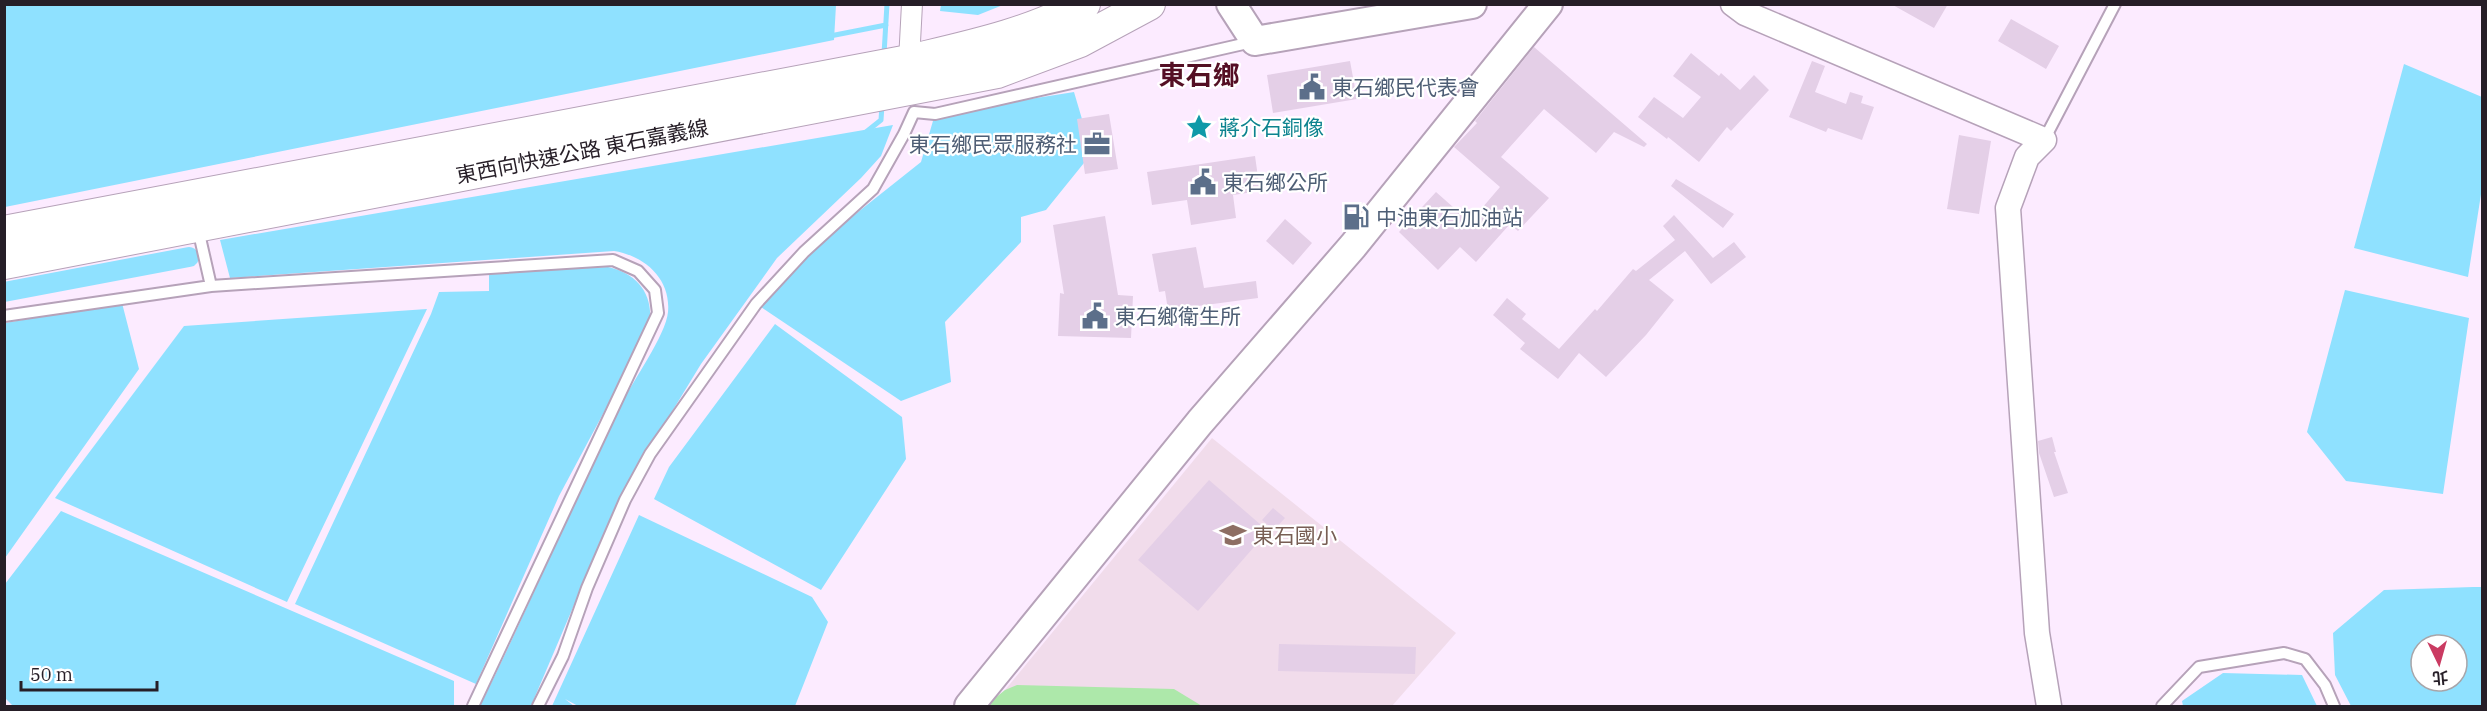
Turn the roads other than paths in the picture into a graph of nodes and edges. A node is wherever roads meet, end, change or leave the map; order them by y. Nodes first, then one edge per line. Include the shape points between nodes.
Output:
1 (912, 4) edge
2 (1084, 4) edge
3 (1149, 4) edge
4 (1231, 4) edge
5 (1472, 4) edge
6 (1548, 4) edge
7 (1733, 4) edge
8 (2115, 4) edge
9 (1256, 41) junction
10 (909, 61) junction
11 (2044, 140) junction
12 (194, 210) junction
13 (4, 232) edge
14 (4, 263) edge
15 (211, 286) junction
16 (4, 316) edge
17 (473, 706) edge
18 (538, 706) edge
19 (969, 706) edge
20 (2049, 706) edge
21 (2162, 706) edge
22 (2334, 706) edge

1 - 10 street
2 - 10 main road, 東西向快速公路 東石嘉義線 via 989,42
3 - 12 main road, 東西向快速公路 東石嘉義線 via 1080,40 997,72
4 - 9 main road
5 - 9 main road
6 - 19 main road via 1353,246 1200,422
7 - 11 street via 1745,13
8 - 11 lane
9 - 18 lane via 935,114 914,112 873,189 804,252 756,304 650,454 625,500
10 - 12 main road, 東西向快速公路 東石嘉義線
11 - 20 street via 2027,157 2008,208 2037,633
12 - 13 main road, 東西向快速公路 東石嘉義線
12 - 14 main road, 東西向快速公路 東石嘉義線
12 - 15 lane
15 - 16 lane
15 - 17 lane via 613,260 638,271 655,290 658,314
21 - 22 lane via 2199,667 2284,653 2305,659 2325,685

